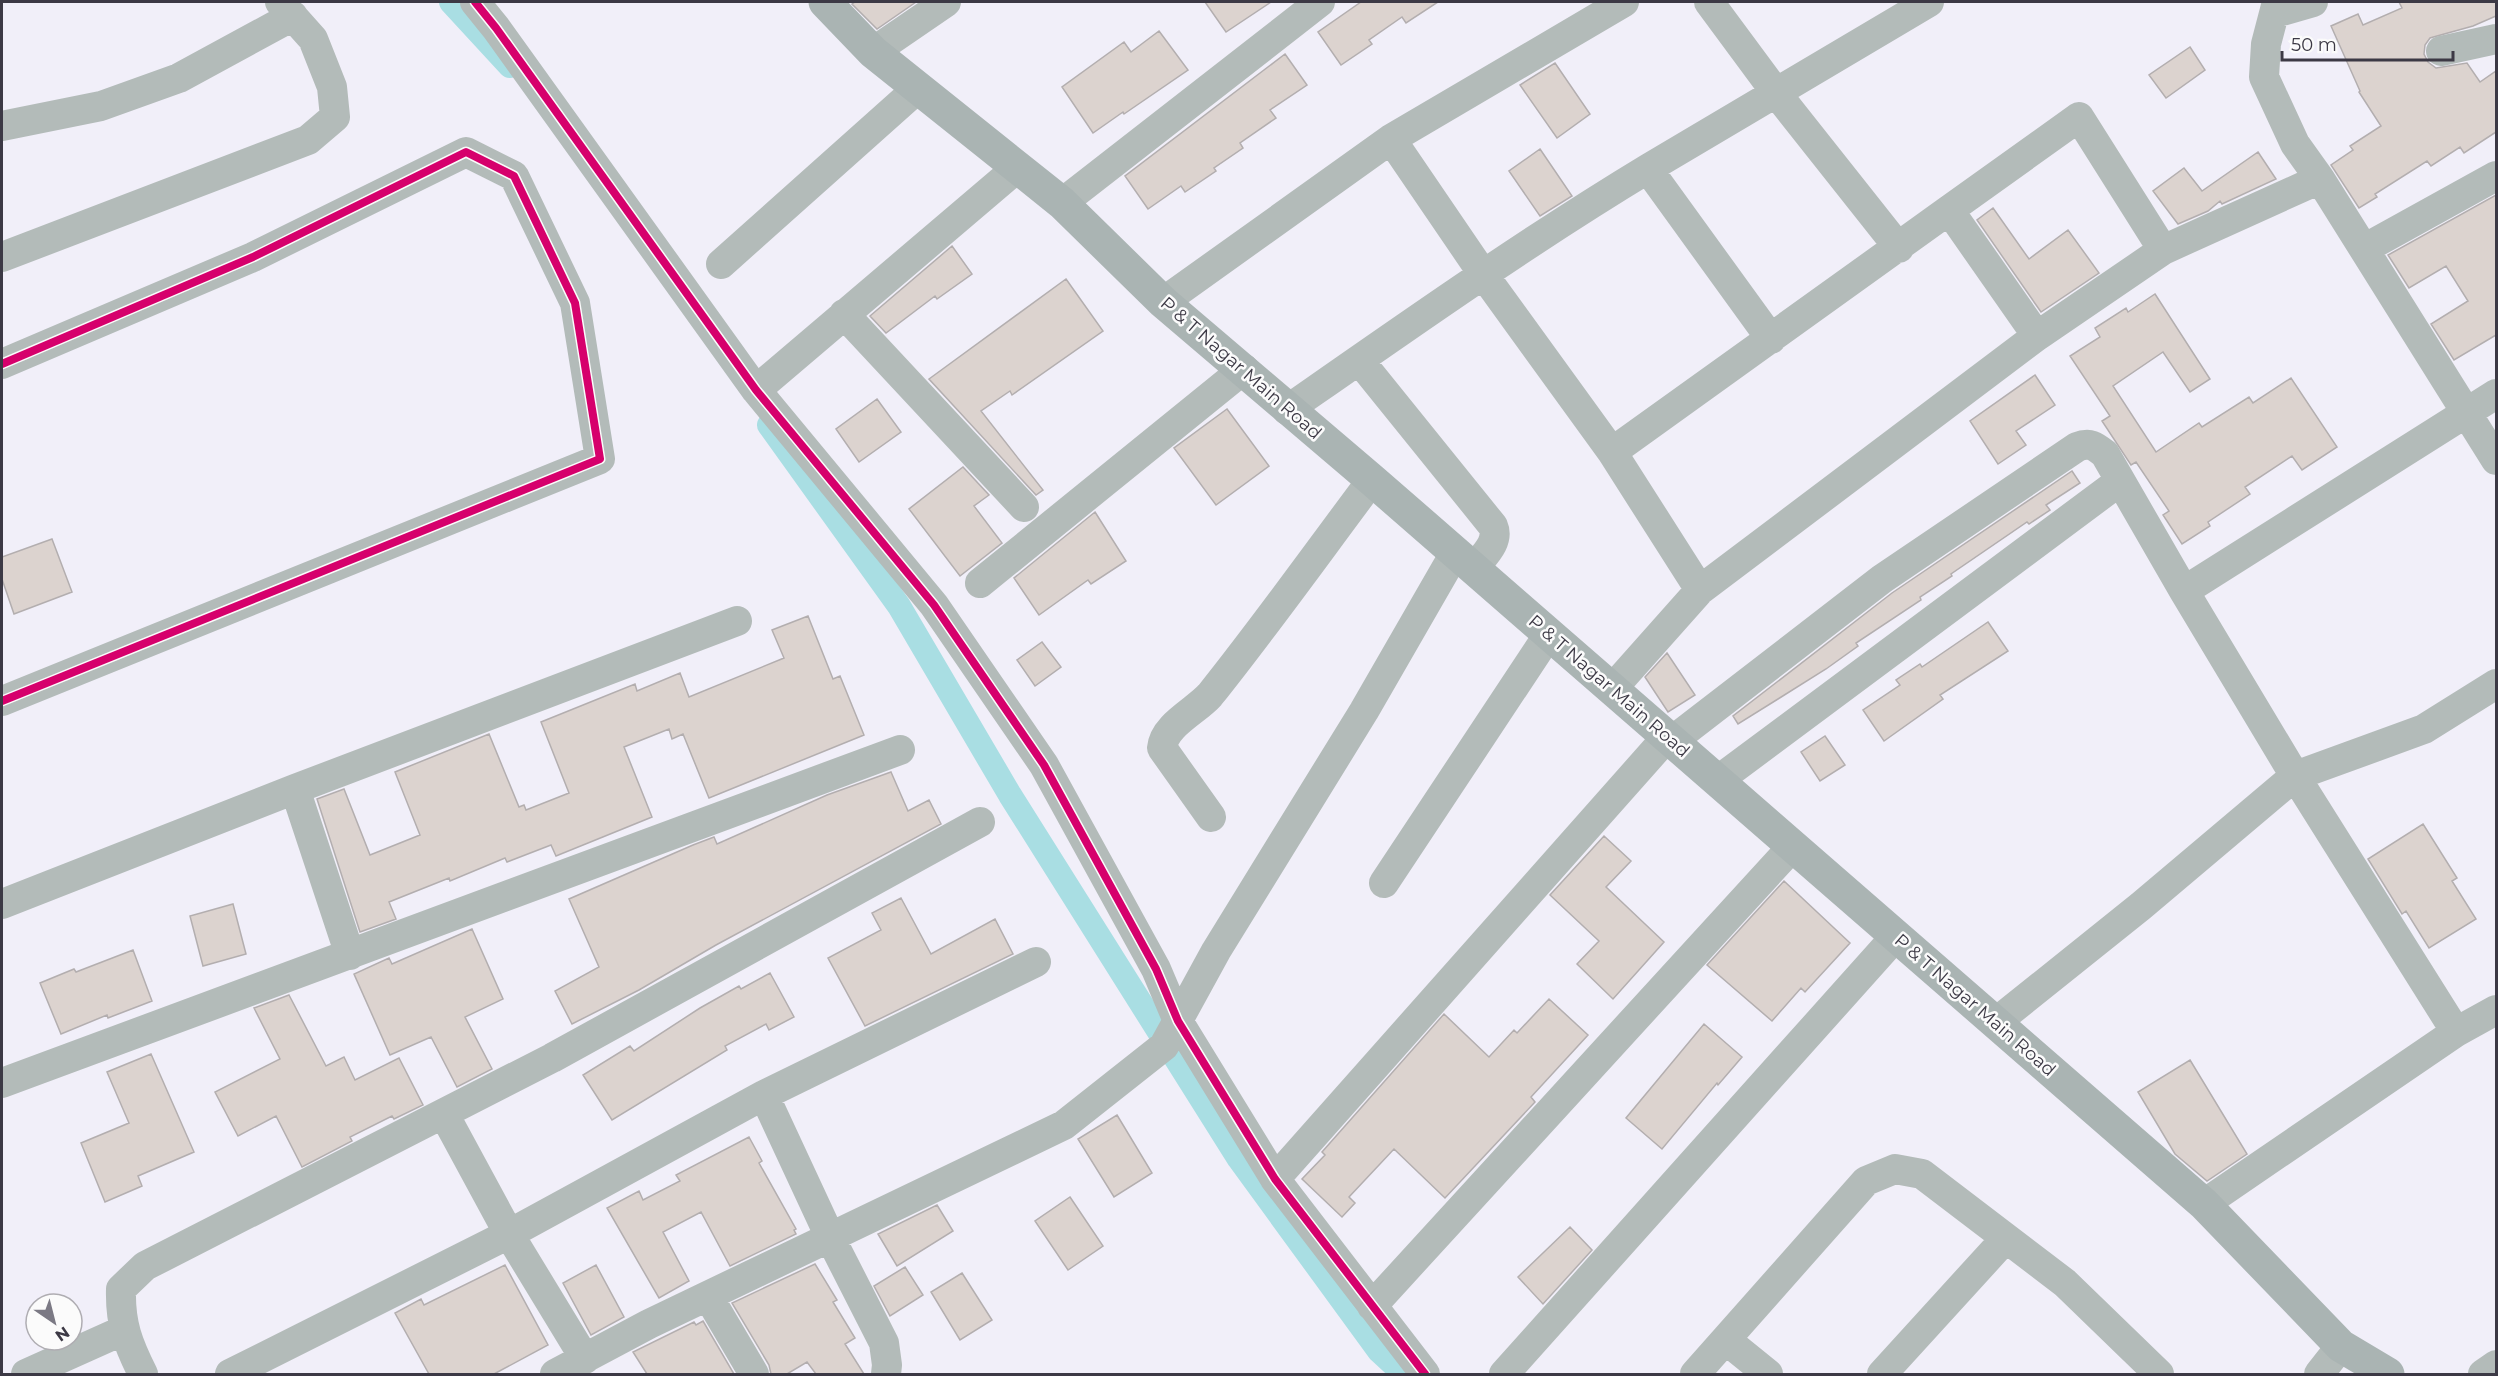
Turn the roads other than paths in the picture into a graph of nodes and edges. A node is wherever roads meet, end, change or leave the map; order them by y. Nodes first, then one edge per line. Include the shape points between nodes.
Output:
1 (475, 2) edge
2 (825, 2) edge
3 (946, 2) edge
4 (1320, 2) edge
5 (1624, 2) edge
6 (1709, 2) edge
7 (1929, 2) edge
8 (2313, 2) edge
9 (2276, 7) edge
10 (286, 9) edge
11 (2496, 39) edge
12 (2441, 51) dead end
13 (873, 52) junction
14 (917, 89) junction
15 (1777, 94) junction
16 (2, 126) edge
17 (1391, 139) junction
18 (1017, 168) junction
19 (1648, 169) junction
20 (2496, 176) edge
21 (2320, 179) junction
22 (1062, 203) junction
23 (1949, 210) junction
24 (1899, 248) junction
25 (2364, 249) junction
26 (2163, 250) junction
27 (2, 257) edge
28 (721, 264) dead end
29 (1483, 274) junction
30 (1163, 302) junction
31 (844, 314) junction
32 (2037, 336) junction
33 (1771, 339) junction
34 (1359, 360) junction
35 (2, 364) edge
36 (1244, 369) junction
37 (756, 390) junction
38 (2496, 394) edge
39 (1287, 410) junction
40 (2468, 412) junction
41 (1612, 452) junction
42 (2496, 460) edge
43 (1372, 480) junction
44 (2120, 480) junction
45 (1024, 507) dead end
46 (1464, 560) junction
47 (980, 583) dead end
48 (1700, 590) junction
49 (2184, 591) junction
50 (737, 621) dead end
51 (1549, 634) junction
52 (2496, 684) edge
53 (1612, 689) junction
54 (2, 701) edge
55 (1670, 739) junction
56 (900, 750) dead end
57 (2295, 776) junction
58 (1718, 781) junction
59 (295, 789) junction
60 (1210, 817) dead end
61 (980, 822) dead end
62 (1793, 846) junction
63 (1384, 883) dead end
64 (2, 904) edge
65 (1896, 936) junction
66 (350, 955) junction
67 (1036, 962) dead end
68 (2496, 1010) edge
69 (1995, 1023) junction
70 (1173, 1030) junction
71 (2456, 1032) junction
72 (2, 1083) edge
73 (764, 1095) junction
74 (444, 1114) junction
75 (1275, 1179) junction
76 (2204, 1204) junction
77 (509, 1234) junction
78 (830, 1238) junction
79 (2006, 1238) junction
80 (708, 1296) junction
81 (1372, 1306) junction
82 (124, 1330) junction
83 (1726, 1340) junction
84 (2341, 1346) junction
85 (585, 1359) junction
86 (2496, 1365) edge
87 (26, 1374) edge
88 (143, 1374) edge
89 (230, 1374) edge
90 (555, 1374) edge
91 (754, 1374) edge
92 (886, 1374) edge
93 (1425, 1374) edge
94 (1504, 1374) edge
95 (1695, 1374) edge
96 (1768, 1374) edge
97 (1882, 1374) edge
98 (2159, 1374) edge
99 (2319, 1374) edge
100 (2388, 1374) edge
101 (2483, 1374) edge

1 - 37 street
2 - 13 main road, P & T Nagar Main Road
3 - 13 street
4 - 22 street
5 - 17 street
6 - 15 street
7 - 15 street
8 - 9 street
9 - 21 street via 2266,44 2264,77 2295,144
10 - 16 street via 179,78 101,106
10 - 27 street via 313,39 332,87 335,117 308,140
11 - 12 street
13 - 14 main road, P & T Nagar Main Road
14 - 18 main road, P & T Nagar Main Road
14 - 28 street
15 - 19 street
15 - 24 street
17 - 29 street
17 - 30 street
18 - 22 main road, P & T Nagar Main Road
18 - 31 street
19 - 29 street
19 - 33 street
20 - 25 street
21 - 25 street
21 - 26 street
22 - 30 main road, P & T Nagar Main Road
23 - 24 street
23 - 26 street via 2079,117
23 - 32 street
24 - 33 street
25 - 40 street
26 - 32 street
29 - 34 street
29 - 41 street
30 - 36 main road, P & T Nagar Main Road
31 - 37 street
31 - 45 street
32 - 48 street
33 - 41 street
34 - 39 street
34 - 46 street via 1493,526 1495,541
35 - 54 street via 253,257 466,152 514,176 575,303 600,459
36 - 39 main road, P & T Nagar Main Road
36 - 47 street
37 - 70 street via 934,605 1044,765 1156,969
38 - 40 street
39 - 43 main road, P & T Nagar Main Road
40 - 42 street
40 - 49 street
41 - 48 street
43 - 46 main road, P & T Nagar Main Road
43 - 60 street via 1214,690 1168,732 1163,742 1162,748
44 - 49 street
44 - 55 street via 2105,453 2094,445 2077,447 1882,579
44 - 58 street
46 - 51 main road, P & T Nagar Main Road
46 - 70 street via 1364,711 1216,951
48 - 53 street
49 - 57 street
50 - 59 street
51 - 53 main road, P & T Nagar Main Road
51 - 63 street
52 - 57 street via 2424,729
53 - 55 main road, P & T Nagar Main Road
55 - 58 main road, P & T Nagar Main Road
55 - 75 street
56 - 66 street
57 - 69 street
57 - 71 street
58 - 62 main road, P & T Nagar Main Road
59 - 64 street
59 - 66 street
61 - 74 street
62 - 65 main road, P & T Nagar Main Road
62 - 81 street
65 - 69 main road, P & T Nagar Main Road
65 - 94 street
66 - 72 street
67 - 73 street
68 - 71 street
69 - 76 main road, P & T Nagar Main Road
70 - 75 street
70 - 78 street via 1064,1125
71 - 76 street
73 - 77 street
73 - 78 street
74 - 77 street
74 - 82 street via 145,1266 121,1290
75 - 81 street
76 - 84 main road, P & T Nagar Main Road
77 - 85 street
77 - 89 street
78 - 80 street
78 - 92 street via 884,1343
79 - 83 street via 1922,1174 1895,1169 1866,1181
79 - 97 street
79 - 98 street via 2065,1283
80 - 85 street
80 - 91 street
81 - 93 street
82 - 87 street
82 - 88 street
83 - 95 street
83 - 96 street
84 - 99 street
84 - 100 main road, P & T Nagar Main Road
85 - 90 street
86 - 101 street

